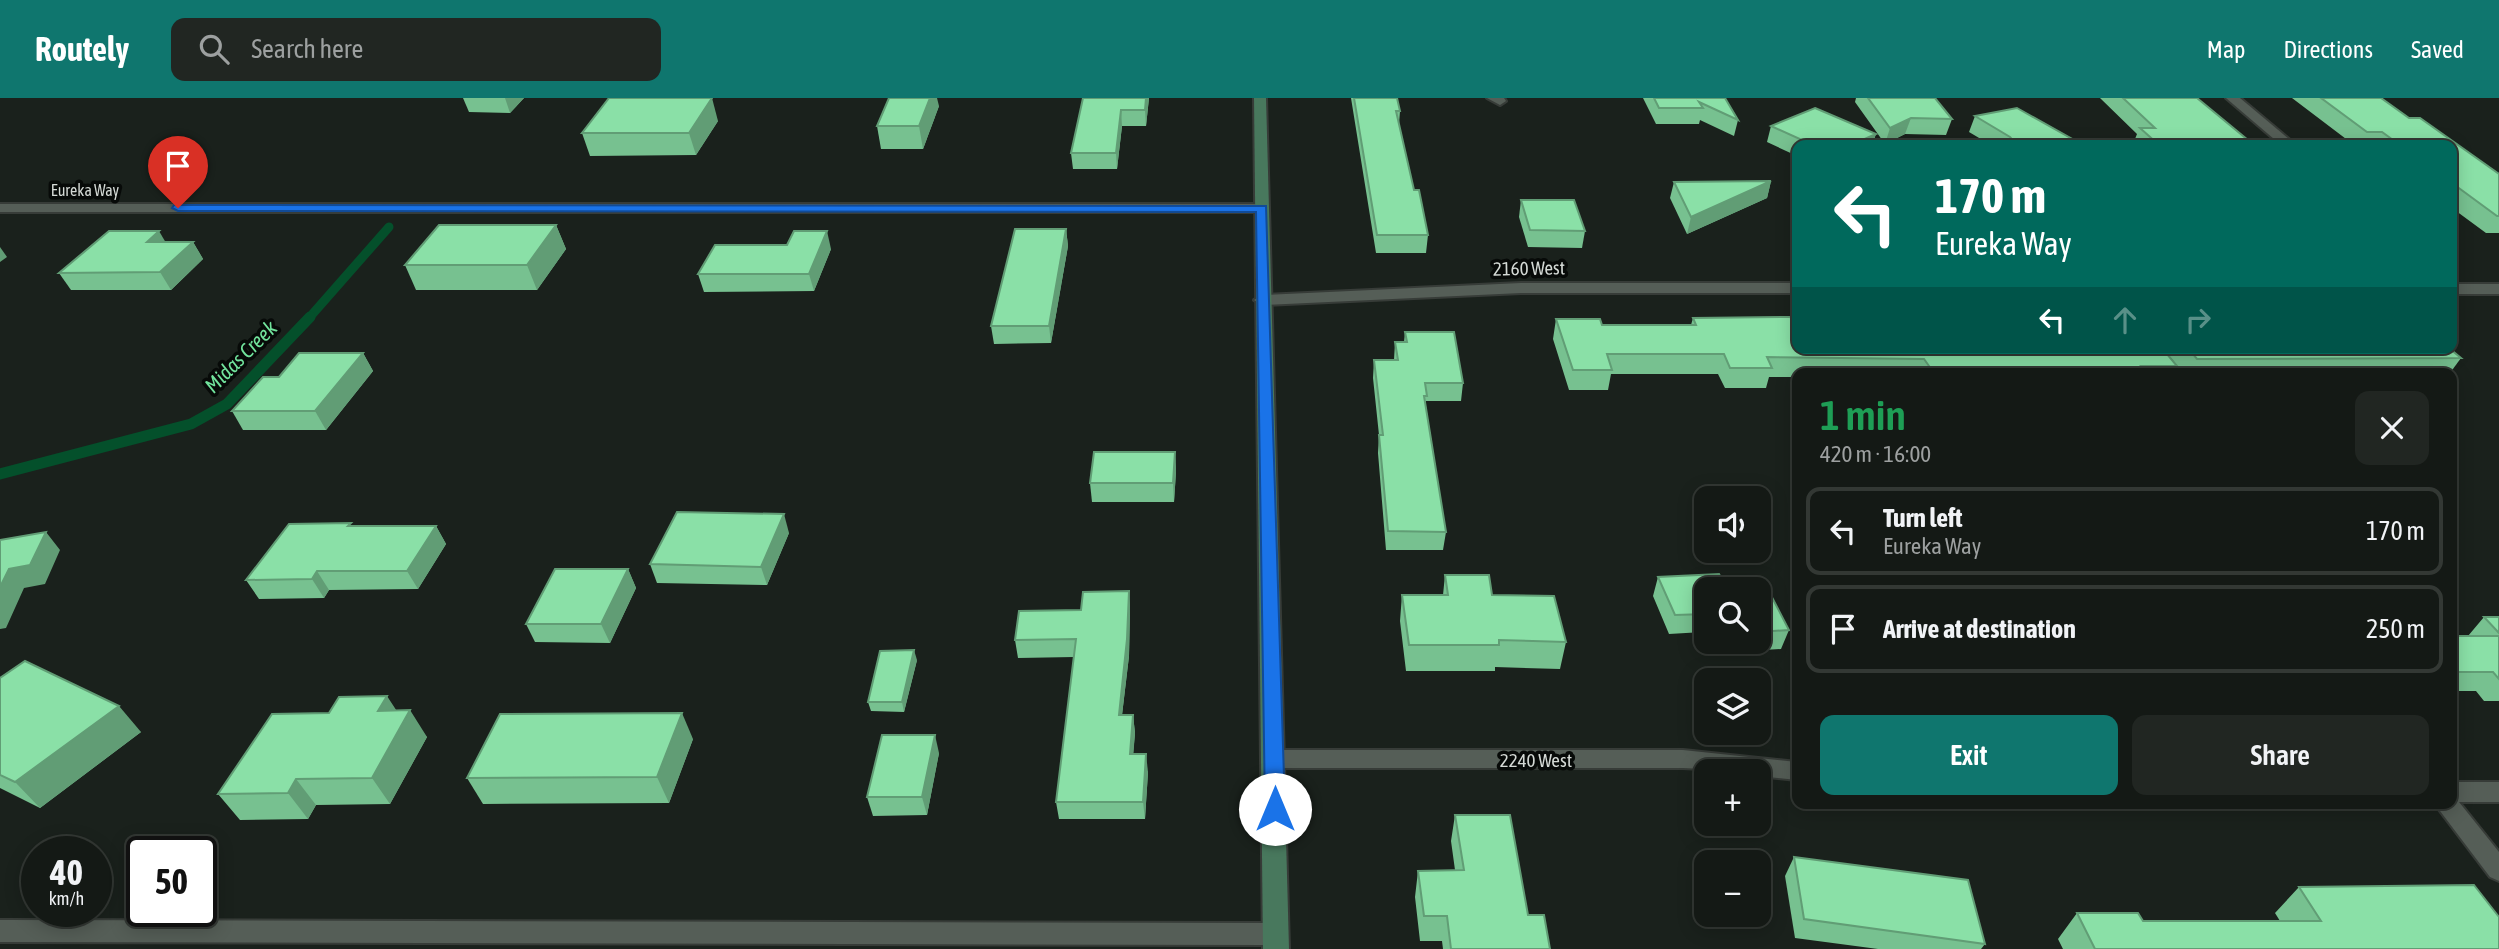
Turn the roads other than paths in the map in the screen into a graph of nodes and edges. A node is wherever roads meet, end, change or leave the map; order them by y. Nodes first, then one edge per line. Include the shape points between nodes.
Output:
1 (1260, 98) edge
2 (2232, 98) edge
3 (2283, 140) edge
4 (0, 208) edge
5 (1262, 208) junction
6 (2457, 285) edge
7 (1792, 288) edge
8 (2499, 289) edge
9 (1262, 300) junction
10 (1275, 759) junction
11 (1792, 770) edge
12 (2457, 792) edge
13 (2499, 792) edge
14 (2451, 809) edge
15 (2499, 870) edge
16 (0, 931) edge
17 (1275, 942) edge

1 - 5 main road
2 - 3 street
4 - 5 street, Eureka Way
5 - 9 main road
6 - 8 street
7 - 9 street, 2160 West via 1521,288
9 - 10 main road
10 - 11 street, 2240 West via 1683,759
10 - 17 main road
12 - 13 street
14 - 15 street
16 - 17 street

